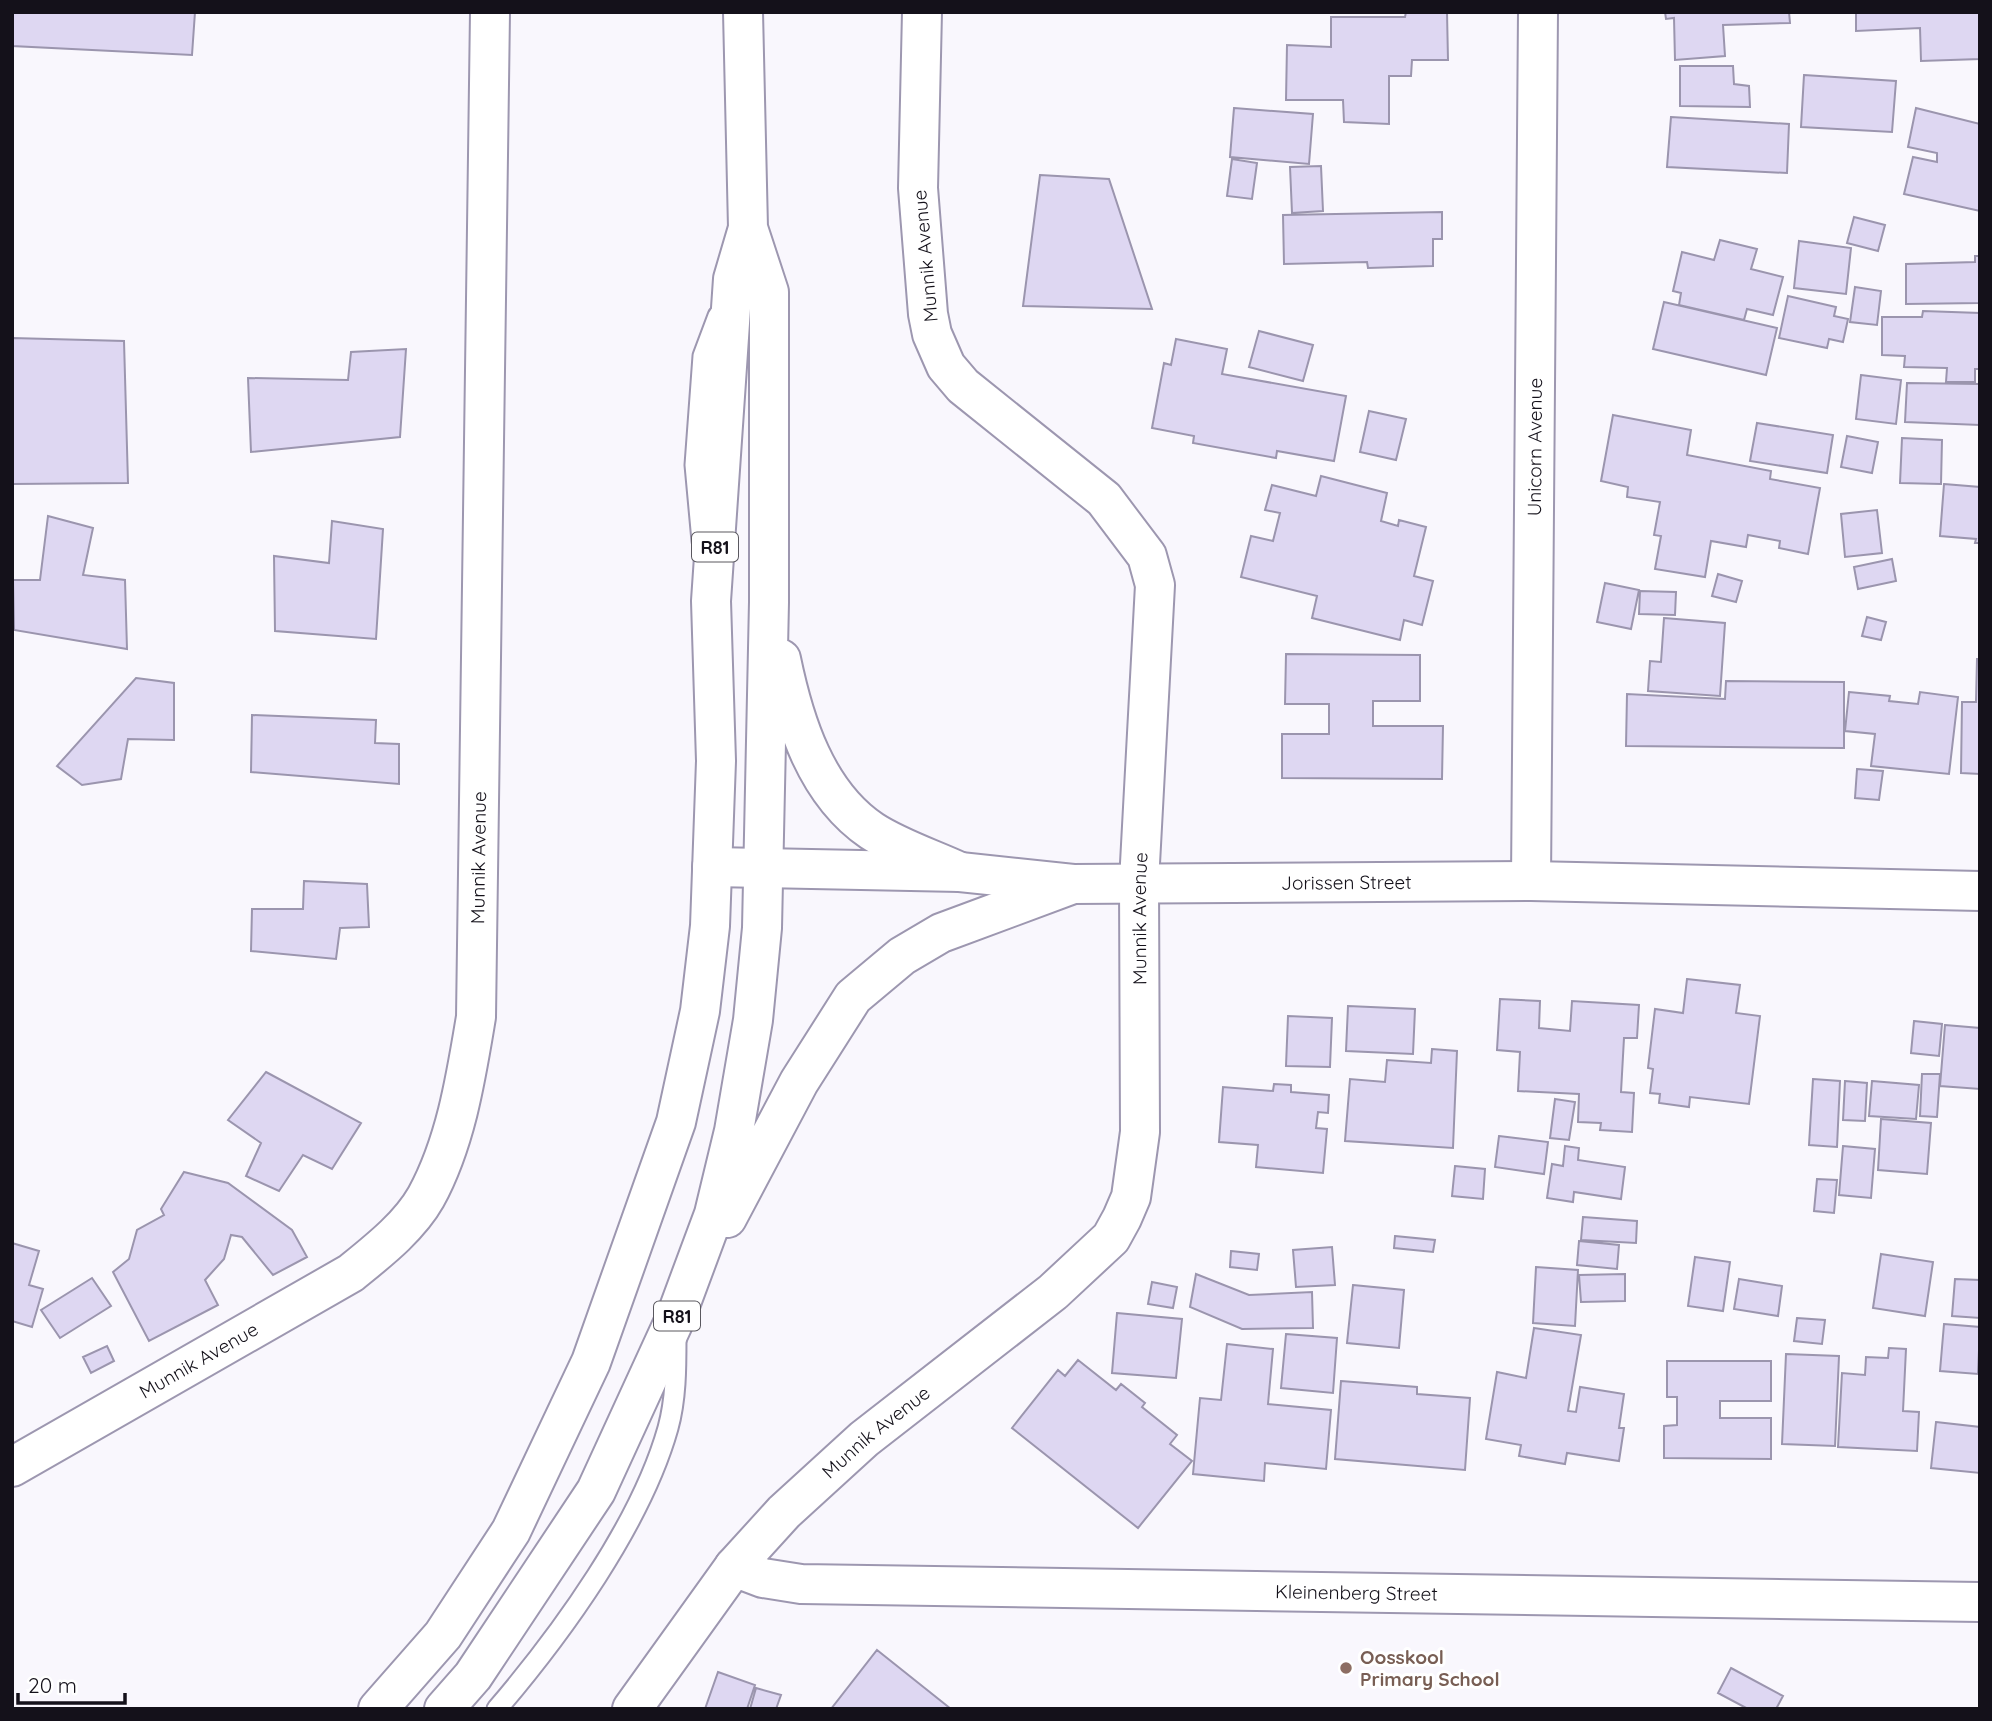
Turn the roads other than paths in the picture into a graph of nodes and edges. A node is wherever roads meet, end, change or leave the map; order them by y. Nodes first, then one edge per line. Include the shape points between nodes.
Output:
1 (490, 12) edge
2 (743, 12) edge
3 (922, 12) edge
4 (1538, 12) edge
5 (748, 228) junction
6 (769, 602) junction
7 (712, 867) junction
8 (764, 868) junction
9 (960, 872) junction
10 (1531, 881) junction
11 (1139, 882) junction
12 (1073, 884) junction
13 (1980, 891) edge
14 (680, 1306) junction
15 (12, 1467) edge
16 (734, 1567) junction
17 (1980, 1602) edge
18 (378, 1709) edge
19 (444, 1709) edge
20 (497, 1709) edge
21 (632, 1709) edge

1 - 15 street, Munnik Avenue via 476,1017 446,1150 425,1199 388,1242 351,1273
2 - 5 street, R81
3 - 11 street, Munnik Avenue via 918,188 928,314 938,349 963,386 1104,499 1147,556 1155,585
4 - 10 street, Unicorn Avenue
5 - 6 street, R81 via 769,292
5 - 7 street, R81 via 733,279 712,601 716,761
6 - 8 street, R81
6 - 9 street via 789,698 825,782 845,808 873,831
7 - 8 street, Jorissen Street
7 - 18 street, R81 via 700,1011 676,1122 591,1362 511,1531 443,1635
8 - 9 street, Jorissen Street
8 - 14 street, R81 via 753,1020 734,1131 714,1214
9 - 12 street, Jorissen Street
10 - 11 street, Jorissen Street
10 - 13 street, Jorissen Street
11 - 12 street, Jorissen Street
11 - 16 street, Munnik Avenue via 1140,1132 1131,1197 1111,1238 1053,1292 864,1439 806,1490
12 - 14 street via 941,933 902,957 853,997 799,1082
14 - 19 street, R81 via 596,1491 473,1676
14 - 20 lane via 669,1425 653,1474 601,1567
16 - 17 street, Kleinenberg Street via 763,1578 801,1584
16 - 21 street, Munnik Avenue

